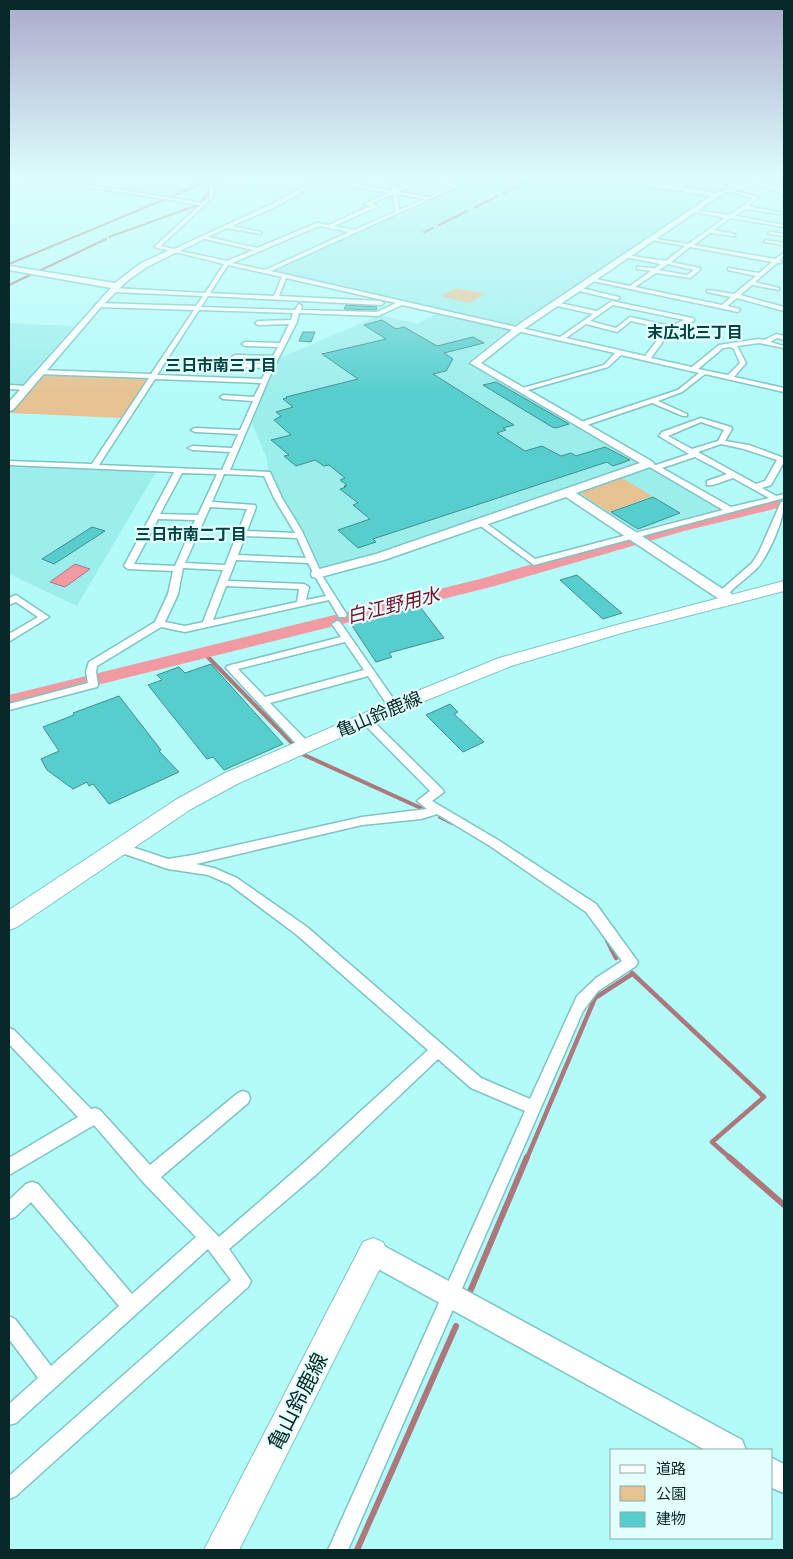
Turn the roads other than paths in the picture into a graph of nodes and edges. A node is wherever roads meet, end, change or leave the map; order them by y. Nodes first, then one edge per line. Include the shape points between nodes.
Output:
1 (165, 249) edge
2 (180, 249) edge
3 (252, 249) edge
4 (261, 249) edge
5 (317, 249) edge
6 (638, 249) edge
7 (678, 249) edge
8 (704, 249) edge
9 (258, 250) junction
10 (684, 250) joint
11 (175, 251) junction
12 (784, 254) edge
13 (667, 255) dead end
14 (627, 256) junction
15 (675, 256) junction
16 (741, 261) dead end
17 (228, 262) junction
18 (776, 262) junction
19 (666, 263) junction
20 (784, 263) edge
21 (770, 267) junction
22 (9, 268) edge
23 (639, 268) dead end
24 (730, 269) dead end
25 (267, 271) junction
26 (655, 271) junction
27 (285, 275) junction
28 (760, 275) junction
29 (591, 280) junction
30 (750, 284) junction
31 (114, 288) junction
32 (631, 288) junction
33 (745, 288) junction
34 (777, 289) dead end
35 (577, 290) junction
36 (708, 290) dead end
37 (770, 293) dead end
38 (207, 295) junction
39 (735, 296) junction
40 (276, 298) junction
41 (300, 299) junction
42 (401, 303) junction
43 (612, 303) junction
44 (555, 304) junction
45 (98, 305) junction
46 (723, 307) junction
47 (198, 308) junction
48 (784, 309) edge
49 (643, 310) junction
50 (738, 310) dead end
51 (298, 312) junction
52 (598, 313) junction
53 (630, 319) junction
54 (294, 322) junction
55 (585, 322) junction
56 (258, 323) dead end
57 (670, 328) junction
58 (518, 329) junction
59 (784, 332) edge
60 (776, 336) junction
61 (269, 337) dead end
62 (286, 338) junction
63 (784, 338) edge
64 (561, 339) junction
65 (765, 342) junction
66 (245, 344) dead end
67 (730, 344) junction
68 (282, 345) junction
69 (782, 347) dead end
70 (620, 352) junction
71 (236, 356) dead end
72 (276, 358) junction
73 (647, 358) junction
74 (235, 364) dead end
75 (272, 366) junction
76 (694, 369) junction
77 (705, 371) junction
78 (40, 372) junction
79 (153, 376) junction
80 (730, 377) junction
81 (266, 381) junction
82 (9, 387) edge
83 (26, 388) junction
84 (521, 390) junction
85 (784, 390) edge
86 (224, 397) dead end
87 (258, 398) junction
88 (652, 401) junction
89 (9, 408) edge
90 (685, 415) dead end
91 (582, 425) junction
92 (195, 430) dead end
93 (242, 432) junction
94 (721, 442) junction
95 (192, 448) dead end
96 (235, 450) junction
97 (693, 453) junction
98 (783, 459) edge
99 (9, 463) edge
100 (652, 466) junction
101 (94, 467) junction
102 (179, 471) junction
103 (223, 473) junction
104 (733, 475) junction
105 (710, 483) dead end
106 (756, 487) junction
107 (567, 492) junction
108 (784, 496) edge
109 (775, 498) junction
110 (208, 504) junction
111 (784, 504) edge
112 (730, 510) junction
113 (155, 516) junction
114 (202, 518) junction
115 (479, 522) junction
116 (241, 533) junction
117 (300, 536) junction
118 (637, 537) junction
119 (232, 557) junction
120 (311, 561) junction
121 (180, 567) junction
122 (228, 568) junction
123 (317, 574) junction
124 (223, 583) junction
125 (784, 586) edge
126 (332, 597) junction
127 (730, 600) junction
128 (9, 602) edge
129 (301, 604) junction
130 (342, 615) dead end
131 (159, 624) junction
132 (207, 624) junction
133 (337, 624) dead end
134 (9, 637) edge
135 (347, 639) junction
136 (370, 672) junction
137 (263, 701) junction
138 (9, 707) edge
139 (394, 707) junction
140 (366, 720) junction
141 (304, 746) junction
142 (435, 810) junction
143 (120, 848) junction
144 (168, 864) junction
145 (9, 921) edge
146 (9, 1034) edge
147 (438, 1050) junction
148 (243, 1098) dead end
149 (534, 1108) junction
150 (90, 1119) junction
151 (9, 1167) edge
152 (149, 1176) junction
153 (9, 1211) edge
154 (212, 1244) junction
155 (373, 1252) joint
156 (451, 1296) junction
157 (132, 1307) junction
158 (9, 1325) edge
159 (50, 1380) junction
160 (9, 1416) edge
161 (730, 1449) edge
162 (773, 1473) edge
163 (784, 1479) edge
164 (9, 1489) edge
165 (221, 1550) edge
166 (338, 1550) edge

1 - 11 street
2 - 11 street
3 - 9 street
4 - 9 street
5 - 25 street
6 - 14 street
7 - 10 street
8 - 18 street
9 - 17 street
10 - 15 street
11 - 17 street
11 - 31 street via 136,270
12 - 18 street
13 - 15 street
14 - 19 street
14 - 29 street
15 - 19 street
16 - 21 street
17 - 25 street
17 - 38 street
18 - 20 street
18 - 21 street
19 - 26 street
19 - 26 street via 698,269 688,277
21 - 28 street
22 - 31 street
23 - 26 street
24 - 28 street
25 - 27 street
26 - 32 street
27 - 40 street
27 - 42 street
28 - 30 street
29 - 32 street
29 - 35 street
30 - 33 street
30 - 34 street
31 - 38 street
31 - 45 street
32 - 46 street
33 - 37 street
33 - 39 street
35 - 43 street via 618,298
35 - 44 street
36 - 39 street
38 - 40 street
38 - 47 street
39 - 46 street
39 - 48 street
40 - 41 street
41 - 42 street
41 - 51 street
42 - 51 street via 378,314
42 - 58 street
43 - 49 street
43 - 52 street
44 - 52 street
44 - 58 street
45 - 47 street
45 - 78 street
46 - 50 street
47 - 51 street
47 - 79 street
49 - 53 street
49 - 57 street via 692,320
51 - 54 street
52 - 55 street
53 - 55 street via 617,330
53 - 57 street
54 - 56 street
54 - 62 street
55 - 64 street
57 - 73 street
58 - 64 street
58 - 84 street via 475,363
59 - 60 street
60 - 63 street
60 - 65 street
61 - 62 street
62 - 68 street
64 - 70 street
65 - 67 street
65 - 69 street
66 - 68 street
67 - 76 street via 721,346
67 - 80 street via 737,348 743,363
68 - 72 street
70 - 73 street
70 - 84 street via 606,366
71 - 72 street
72 - 75 street
73 - 76 street
74 - 75 street
75 - 81 street
76 - 77 street
77 - 80 street
77 - 88 street via 680,391
78 - 79 street
78 - 83 street
79 - 81 street
79 - 101 street
80 - 85 street
81 - 87 street
82 - 83 street
83 - 89 street
84 - 91 street
86 - 87 street
87 - 93 street
88 - 90 street
88 - 91 street
91 - 100 street
92 - 93 street
93 - 96 street
94 - 97 street
94 - 97 street via 728,429 701,420 663,436
94 - 98 street
95 - 96 street
96 - 103 street
97 - 100 street
97 - 104 street
98 - 106 street via 768,483
99 - 101 street
100 - 107 street
100 - 112 street
101 - 102 street
102 - 103 street
102 - 113 street
103 - 110 street
103 - 117 street via 267,474
104 - 105 street
104 - 106 street
106 - 109 street
107 - 115 street
107 - 118 street
108 - 109 street
109 - 112 street
110 - 114 street
110 - 116 street via 252,507
111 - 127 street via 755,565 725,591
112 - 118 street
113 - 114 street
113 - 121 street via 128,566
114 - 121 street
115 - 118 street via 534,562
115 - 123 street via 380,558
116 - 117 street
116 - 119 street
117 - 120 street
118 - 127 street
119 - 120 street
119 - 122 street
120 - 123 street
121 - 122 street
121 - 131 street via 173,594
122 - 124 street
123 - 126 street
124 - 129 street via 304,587
124 - 132 street
125 - 127 main road, 亀山鈴鹿線
126 - 129 street
126 - 130 street
127 - 139 main road, 亀山鈴鹿線 via 505,662
128 - 134 street via 16,598 44,617
129 - 132 street
131 - 132 street via 185,629
131 - 138 street via 93,664 90,668 94,685
133 - 135 street
135 - 136 street
135 - 137 street via 231,668
136 - 137 street
136 - 139 street
137 - 141 street
139 - 140 main road, 亀山鈴鹿線
140 - 141 main road, 亀山鈴鹿線
140 - 142 street via 438,792 423,801
141 - 143 main road, 亀山鈴鹿線 via 216,786
142 - 144 street via 422,815 362,821
142 - 149 street via 458,820 590,908 631,962 582,997
143 - 144 street
143 - 145 main road, 亀山鈴鹿線
144 - 147 street via 210,871 233,880 302,931
146 - 150 street
147 - 149 street via 476,1083
147 - 154 street via 312,1167
148 - 152 street
149 - 156 street
150 - 151 street
150 - 152 street via 95,1115
152 - 154 street
153 - 157 street via 32,1190
154 - 157 street
154 - 164 street via 242,1281
155 - 156 street
155 - 165 main road, 亀山鈴鹿線
156 - 161 street
156 - 166 street
157 - 159 street
158 - 159 street
159 - 160 street
162 - 163 street

